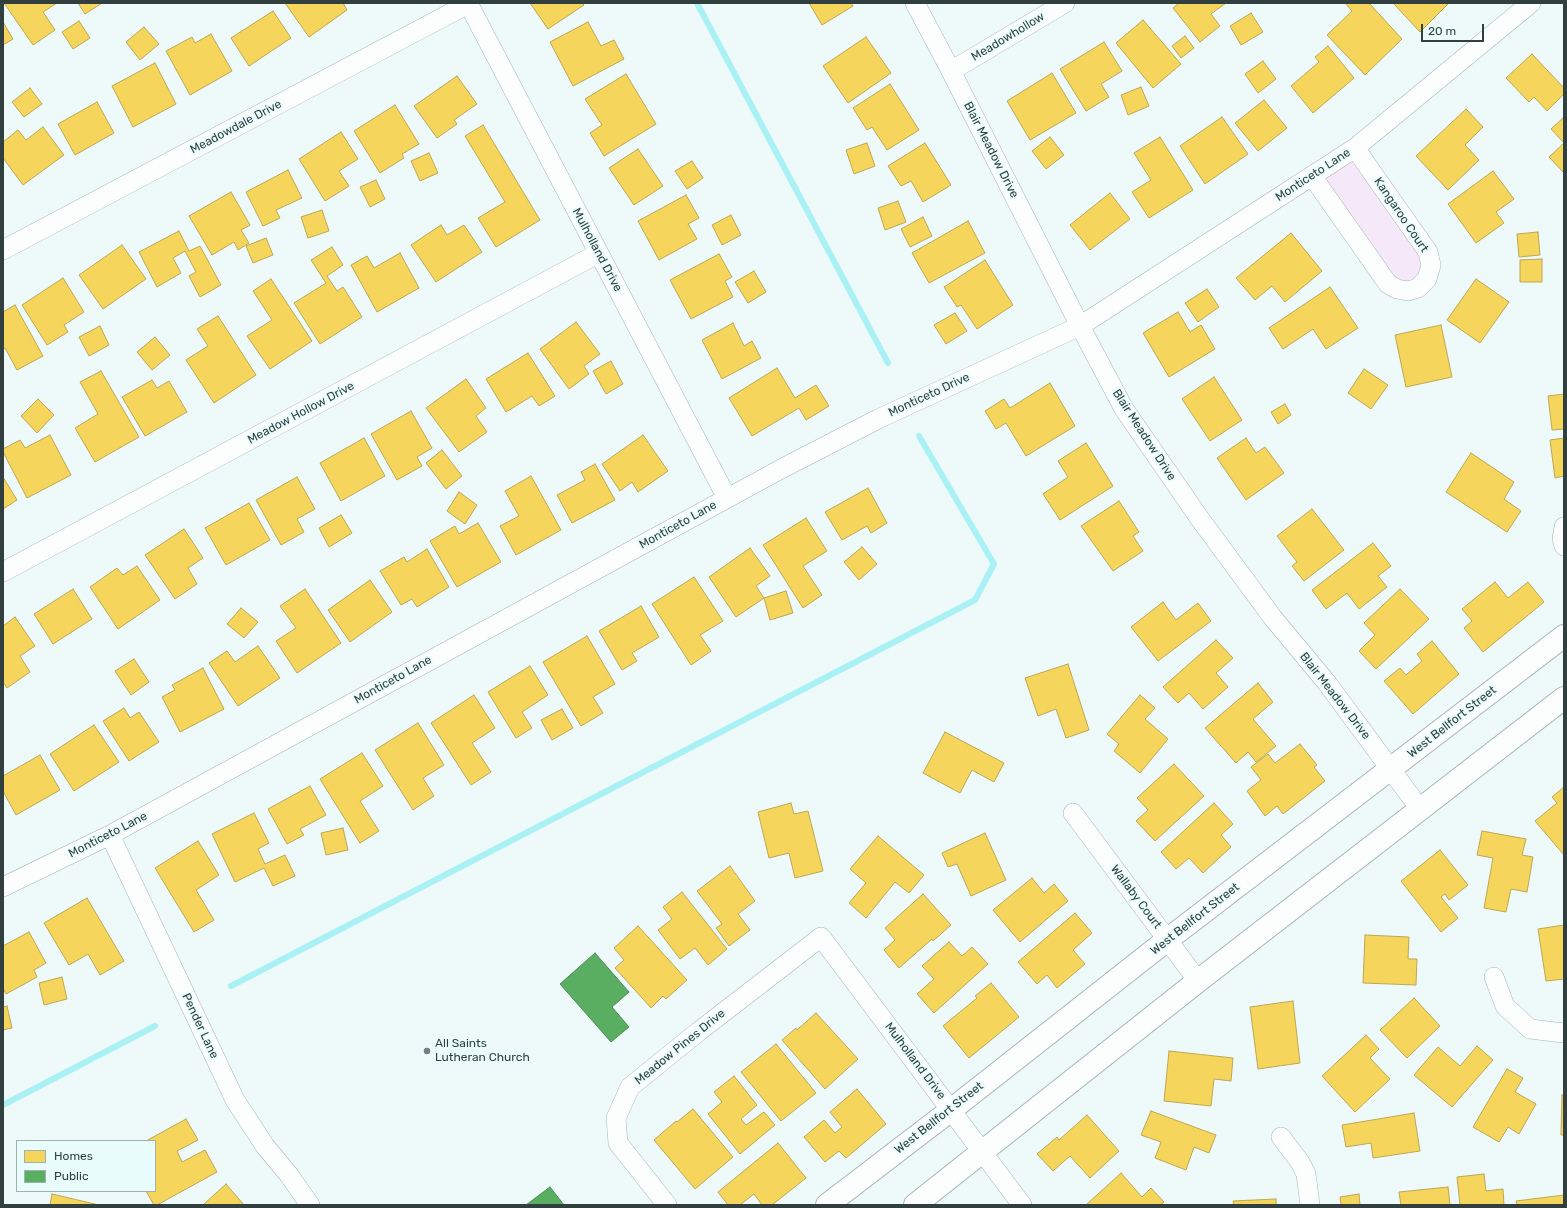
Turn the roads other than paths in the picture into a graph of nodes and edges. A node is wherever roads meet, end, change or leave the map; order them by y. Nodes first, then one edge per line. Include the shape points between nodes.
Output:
1 (915, 3) edge
2 (1065, 3) edge
3 (1531, 3) edge
4 (468, 4) edge
5 (951, 71) junction
6 (1355, 148) junction
7 (1312, 176) junction
8 (3, 250) edge
9 (599, 253) junction
10 (1080, 326) junction
11 (781, 469) joint
12 (727, 498) junction
13 (1564, 527) edge
14 (1564, 546) edge
15 (3, 572) edge
16 (1564, 636) edge
17 (1564, 698) edge
18 (1390, 769) junction
19 (1420, 809) junction
20 (1073, 813) dead end
21 (110, 835) junction
22 (3, 887) edge
23 (821, 937) joint
24 (1167, 940) junction
25 (1494, 977) dead end
26 (1198, 981) junction
27 (1564, 1033) edge
28 (951, 1110) junction
29 (1281, 1137) dead end
30 (983, 1152) junction
31 (310, 1205) edge
32 (668, 1205) edge
33 (827, 1205) edge
34 (914, 1205) edge
35 (1022, 1205) edge
36 (1310, 1205) edge

1 - 5 street, Blair Meadow Drive
2 - 5 street, Meadowhollow
3 - 6 street, Monticeto Lane
4 - 8 street, Meadowdale Drive
4 - 9 street, Mulholland Drive
5 - 10 street, Blair Meadow Drive
6 - 7 street, Monticeto Lane
6 - 7 street, Kangaroo Court via 1428,252 1431,265 1426,279 1418,288 1408,291 1388,284
7 - 10 street, Monticeto Lane
9 - 12 street, Mulholland Drive
9 - 15 street, Meadow Hollow Drive
10 - 11 street, Monticeto Drive via 878,419
10 - 18 street, Blair Meadow Drive via 1124,409 1196,512 1273,618 1326,683
11 - 12 street, Monticeto Lane
12 - 21 street, Monticeto Lane
13 - 14 street
16 - 18 main road, West Bellfort Street
17 - 19 main road
18 - 19 street, Blair Meadow Drive
18 - 24 main road, West Bellfort Street
19 - 26 main road
20 - 24 street, Wallaby Court
21 - 22 street, Monticeto Lane
21 - 31 street, Pender Lane via 235,1100 265,1146
23 - 28 street, Mulholland Drive
23 - 32 street, Meadow Pines Drive via 630,1087 616,1118 618,1143
24 - 26 street, Wallaby Court
24 - 28 main road, West Bellfort Street
25 - 27 street via 1505,1006 1530,1029
26 - 30 main road
28 - 30 street, Mulholland Drive
28 - 33 main road, West Bellfort Street
29 - 36 street via 1306,1174
30 - 34 main road
30 - 35 street, Mulholland Drive

